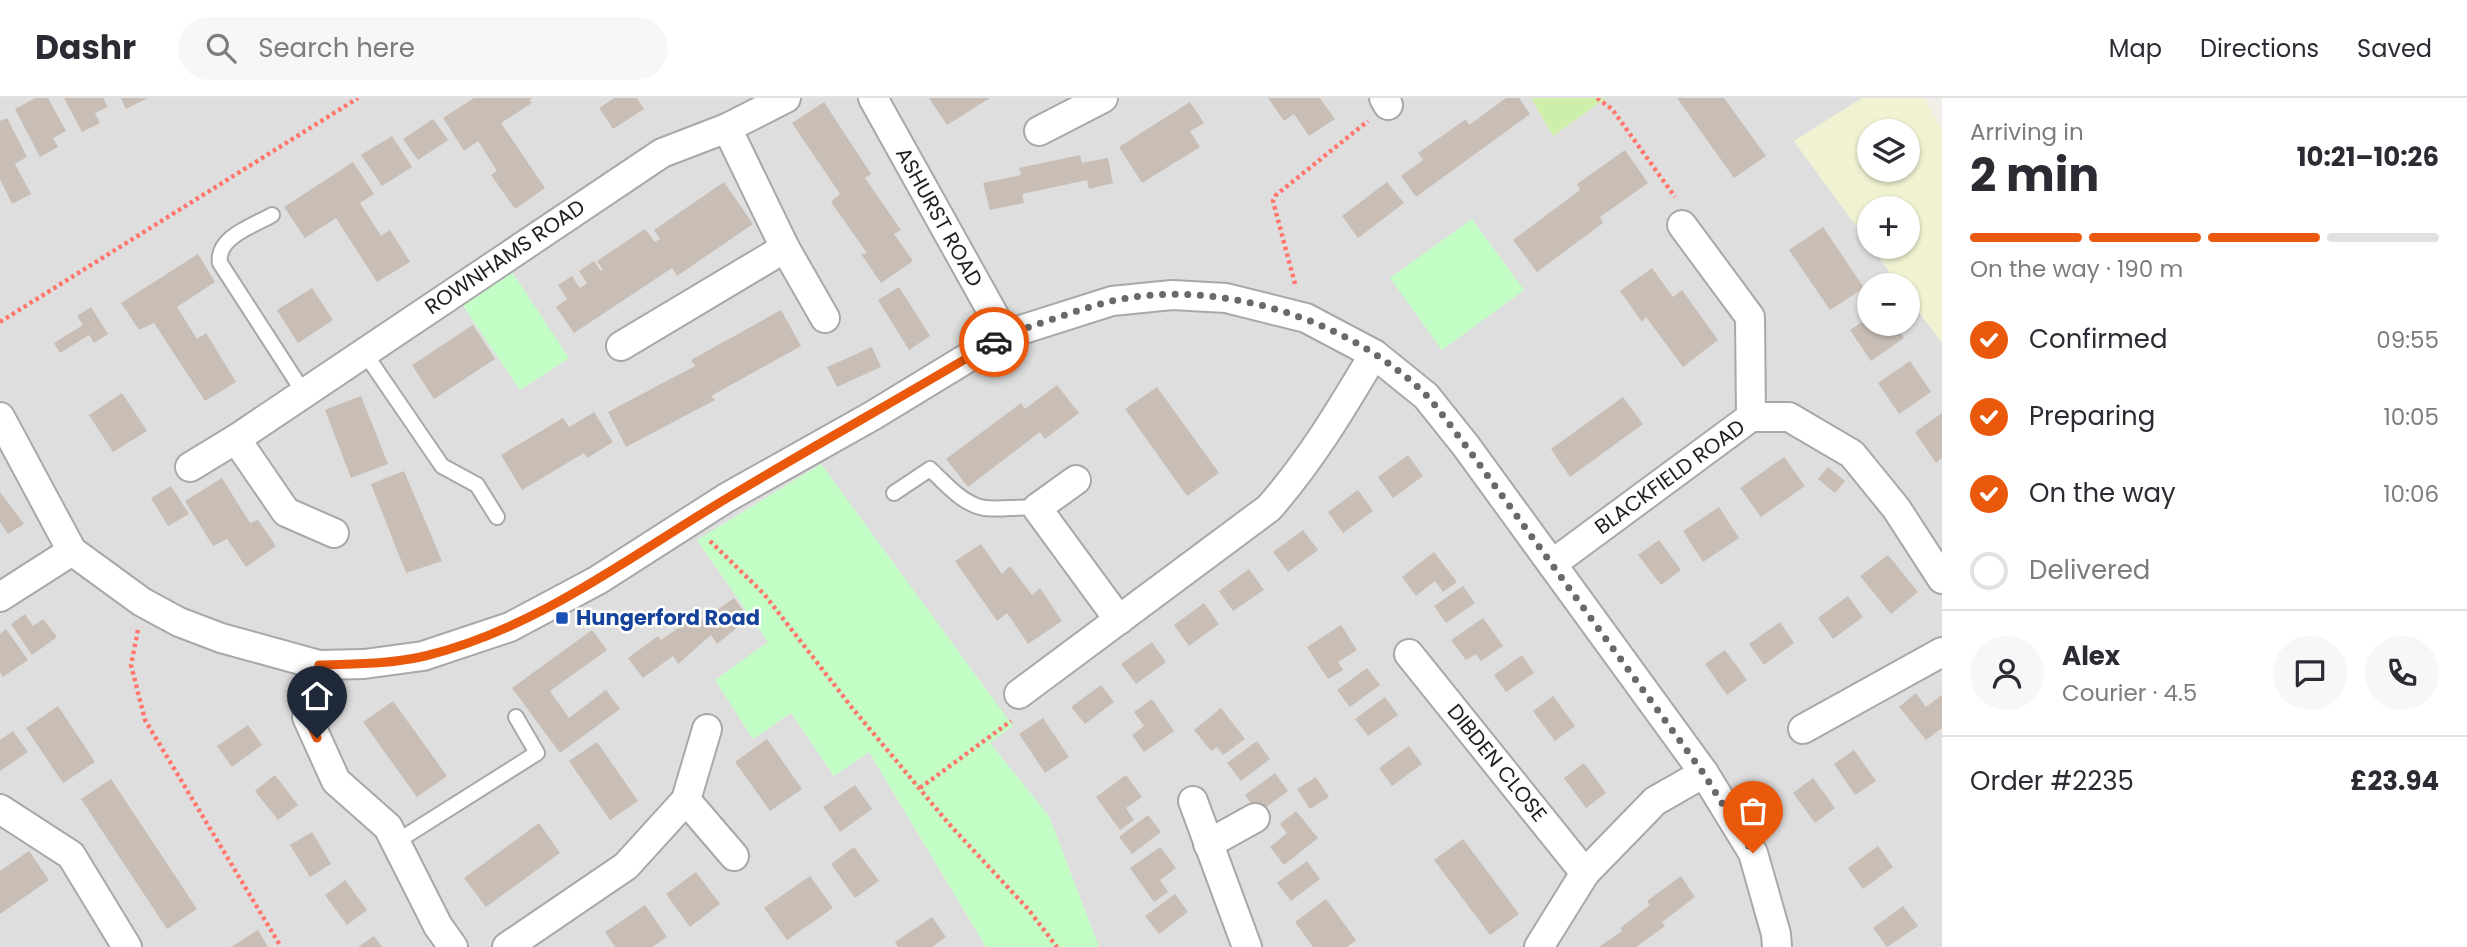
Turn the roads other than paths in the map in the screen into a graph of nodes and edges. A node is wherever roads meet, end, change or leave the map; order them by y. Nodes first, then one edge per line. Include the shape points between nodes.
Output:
1 (786, 98) edge
2 (873, 98) edge
3 (1103, 98) edge
4 (727, 128) junction
5 (1038, 131) dead end
6 (1680, 213) road end
7 (272, 215) dead end
8 (785, 248) junction
9 (825, 318) dead end
10 (1005, 335) junction
11 (621, 346) dead end
12 (363, 352) junction
13 (1374, 354) junction
14 (304, 393) junction
15 (0, 417) edge
16 (1751, 417) junction
17 (236, 439) junction
18 (190, 467) dead end
19 (1076, 480) dead end
20 (894, 493) dead end
21 (1037, 508) junction
22 (497, 517) dead end
23 (334, 533) dead end
24 (72, 551) junction
25 (1552, 564) junction
26 (1942, 579) edge
27 (0, 597) edge
28 (1119, 620) junction
29 (1942, 652) edge
30 (1409, 654) dead end
31 (319, 665) junction
32 (1019, 694) road end
33 (516, 717) dead end
34 (707, 729) dead end
35 (1802, 729) dead end
36 (1704, 774) junction
37 (686, 800) junction
38 (1193, 801) dead end
39 (0, 809) edge
40 (1255, 818) dead end
41 (396, 842) junction
42 (1208, 844) junction
43 (734, 856) dead end
44 (1585, 873) junction
45 (127, 947) edge
46 (453, 947) edge
47 (507, 947) edge
48 (1247, 947) edge
49 (1539, 947) edge
50 (1777, 947) edge

1 - 4 street, ROWNHAMS ROAD
2 - 10 street, ASHURST ROAD
3 - 5 street
4 - 8 street
4 - 12 street, ROWNHAMS ROAD via 663,153
6 - 16 street, BLACKFIELD ROAD via 1750,317
7 - 14 lane via 227,240 219,251 220,262
8 - 9 street
8 - 11 street
10 - 13 street via 1112,301 1172,295 1226,298 1306,318
10 - 31 street via 598,580 510,627 423,656
12 - 14 street, ROWNHAMS ROAD
12 - 22 lane via 442,466 477,485
13 - 25 street via 1426,396
13 - 28 street via 1326,436 1269,508
14 - 17 street, ROWNHAMS ROAD
15 - 24 street
16 - 25 street, BLACKFIELD ROAD
16 - 26 street via 1789,417 1852,454 1896,508
17 - 18 street, ROWNHAMS ROAD
17 - 23 street via 286,512
19 - 21 street
20 - 21 lane via 930,469 975,505
21 - 28 street
24 - 27 street
24 - 31 street via 142,602 179,622
25 - 36 street
28 - 32 street
29 - 35 street
30 - 44 street, DIBDEN CLOSE
31 - 41 street via 307,717 336,781 388,827
33 - 41 lane via 537,753
34 - 37 street
36 - 44 street via 1654,802
36 - 50 street via 1753,853
37 - 43 street
37 - 47 street via 626,866
38 - 42 street
39 - 45 street via 71,855
40 - 42 street
41 - 46 street
42 - 48 street
44 - 49 street

